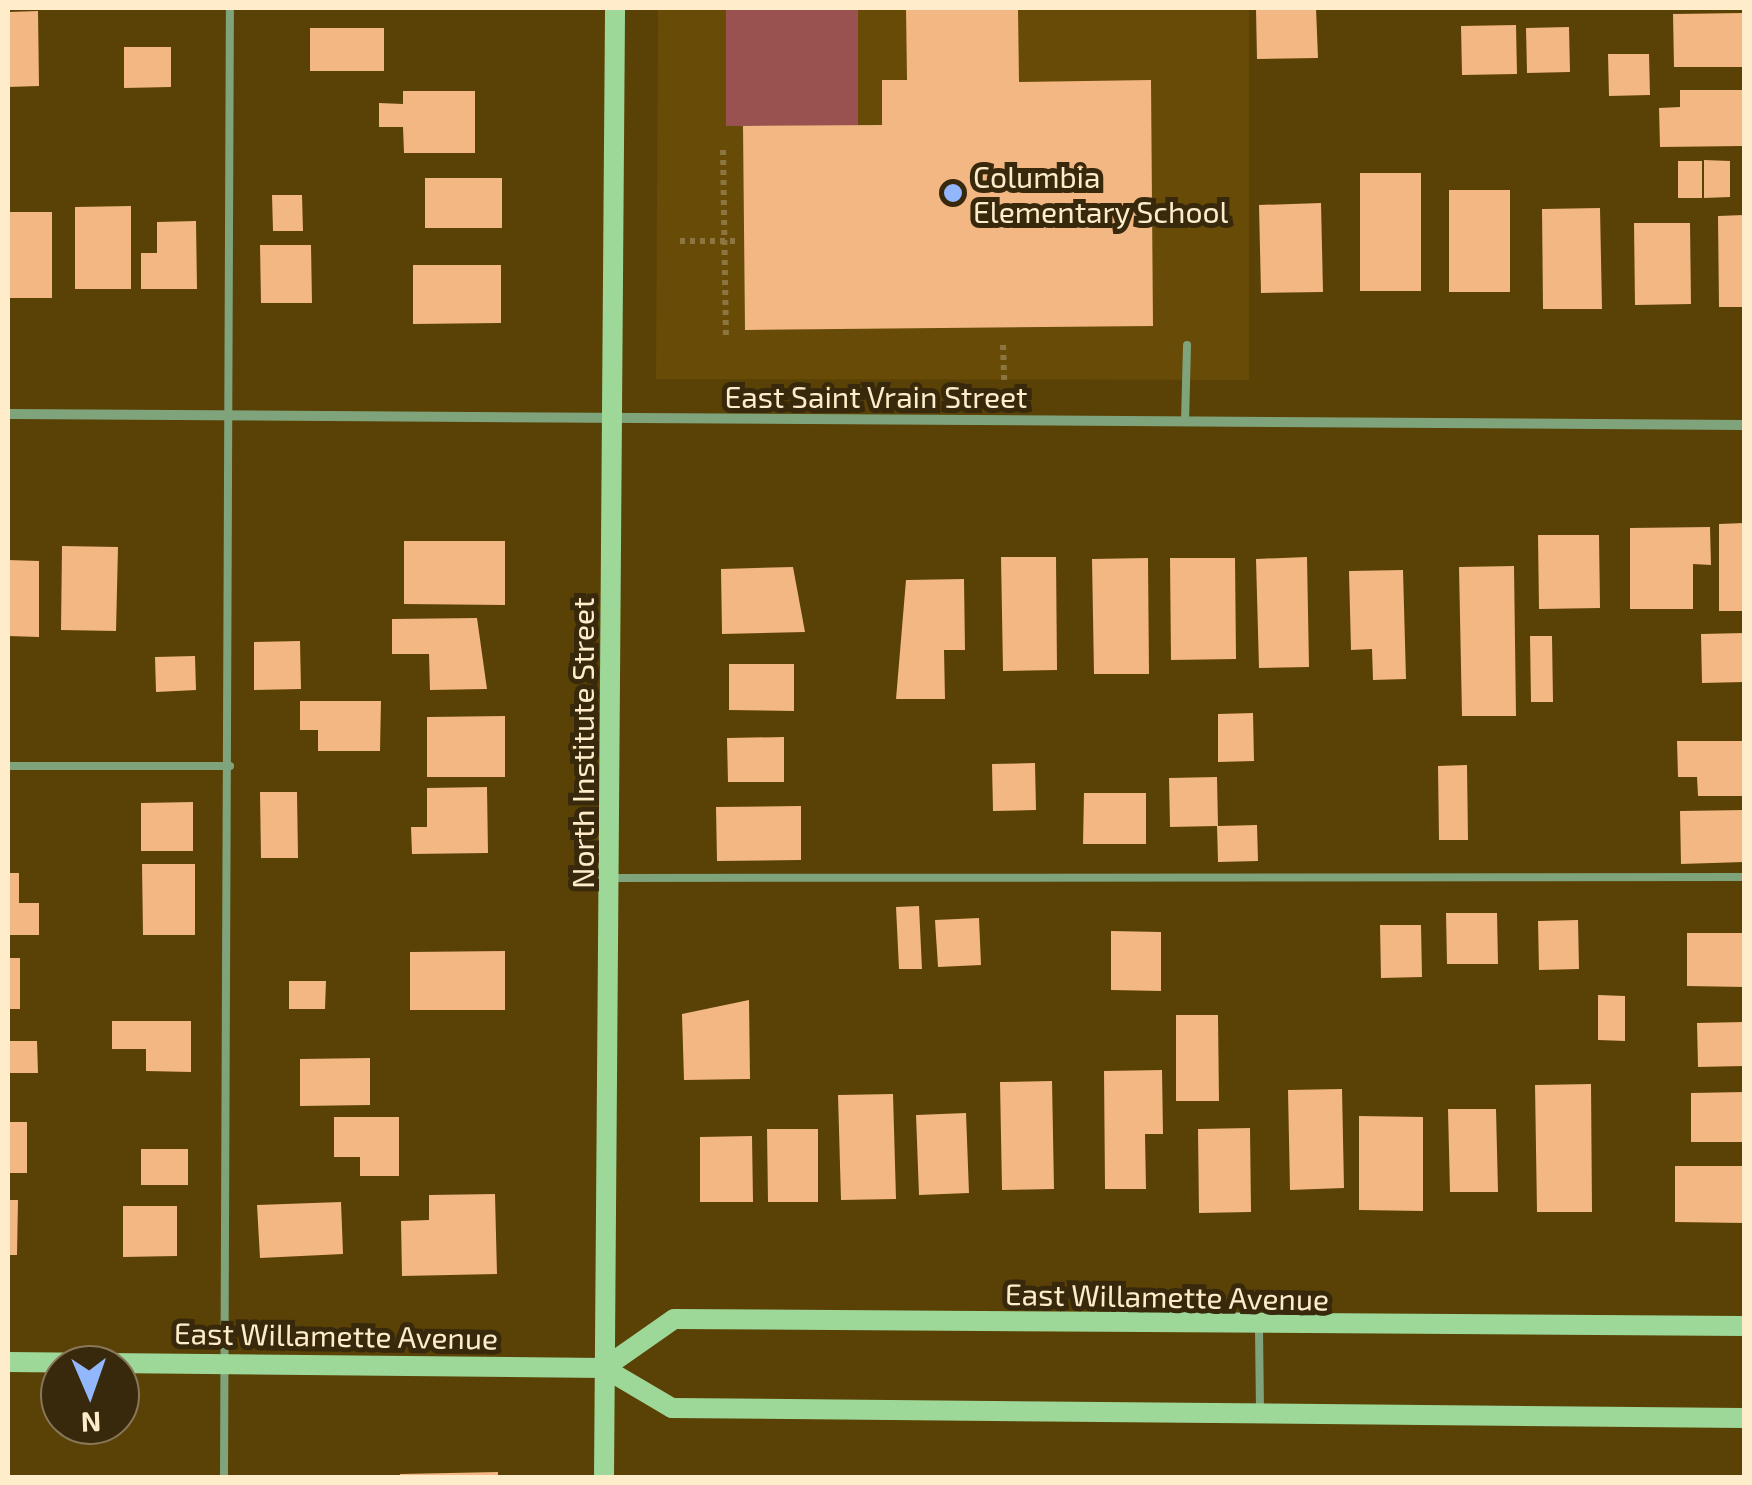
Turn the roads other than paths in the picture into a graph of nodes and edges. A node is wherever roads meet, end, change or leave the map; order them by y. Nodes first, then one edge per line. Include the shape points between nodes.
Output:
1 (230, 8) edge
2 (615, 8) edge
3 (1187, 345) dead end
4 (8, 414) edge
5 (233, 416) junction
6 (611, 419) junction
7 (1185, 422) junction
8 (1744, 425) edge
9 (8, 766) edge
10 (230, 766) junction
11 (1744, 877) edge
12 (613, 878) junction
13 (1744, 1326) edge
14 (1259, 1328) junction
15 (8, 1362) edge
16 (226, 1364) junction
17 (604, 1368) junction
18 (1260, 1416) junction
19 (1744, 1418) edge
20 (224, 1478) edge
21 (604, 1478) edge

1 - 5 lane
2 - 6 street, North Institute Street
3 - 7 lane
4 - 5 street, East Saint Vrain Street
5 - 6 street, East Saint Vrain Street
5 - 10 lane
6 - 7 street, East Saint Vrain Street
6 - 12 street, North Institute Street
7 - 8 street, East Saint Vrain Street
9 - 10 lane
10 - 16 lane
11 - 12 lane
12 - 17 street, North Institute Street
13 - 14 street, East Willamette Avenue
14 - 17 street, East Willamette Avenue via 674,1319
14 - 18 lane
15 - 16 street, East Willamette Avenue
16 - 17 street, East Willamette Avenue
16 - 20 lane
17 - 18 street, East Willamette Avenue via 672,1408
17 - 21 street, North Institute Street
18 - 19 street, East Willamette Avenue

